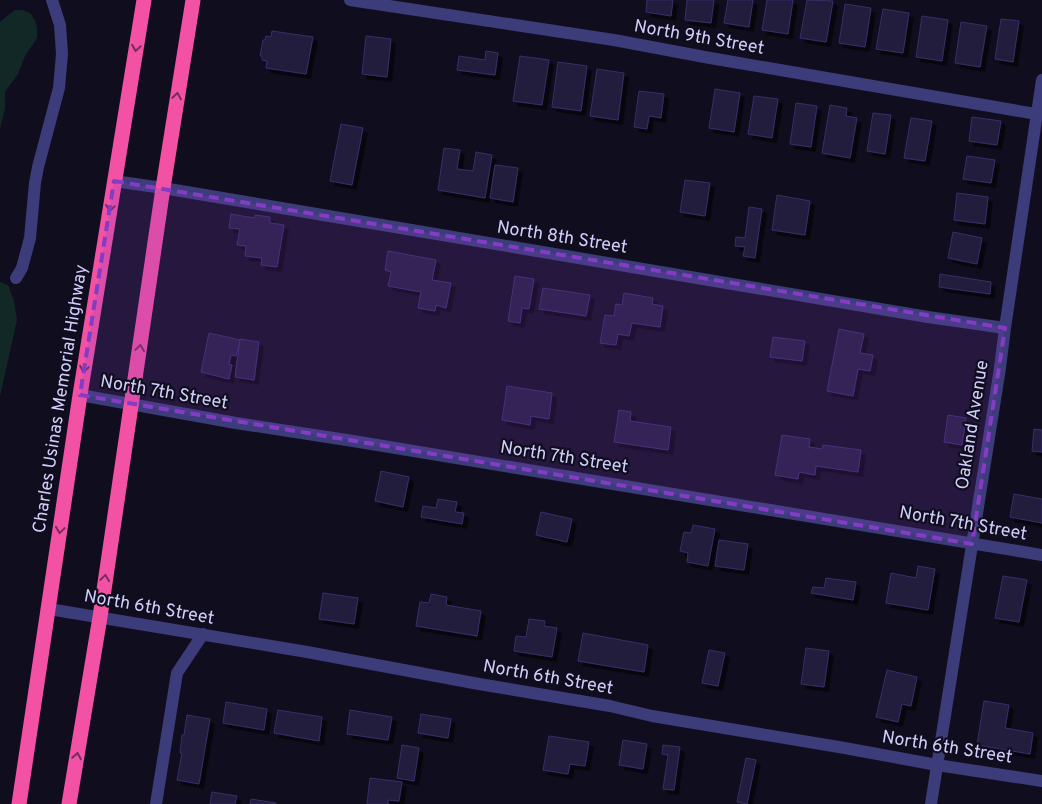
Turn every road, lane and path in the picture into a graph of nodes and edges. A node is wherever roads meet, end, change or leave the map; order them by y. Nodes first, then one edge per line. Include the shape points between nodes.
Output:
1 (52, 0) edge
2 (144, 0) edge
3 (193, 0) edge
4 (350, 0) edge
5 (1042, 80) edge
6 (1040, 114) edge
7 (114, 181) junction
8 (163, 188) junction
9 (16, 278) dead end
10 (1004, 328) junction
11 (80, 395) junction
12 (131, 404) junction
13 (972, 544) junction
14 (1042, 555) edge
15 (49, 609) junction
16 (100, 617) junction
17 (202, 634) junction
18 (936, 765) junction
19 (1042, 781) edge
20 (19, 804) edge
21 (69, 804) edge
22 (156, 804) edge
23 (931, 804) edge

1 - 9 street via 60,25 59,88 38,167 30,238
2 -> 7 highway, Charles Usinas Memorial Highway
8 -> 3 highway
4 - 6 street, North 9th Street via 614,40
5 - 6 street, Oakland Avenue
6 - 10 street, Oakland Avenue
7 - 8 street, North 8th Street
7 -> 11 highway, Charles Usinas Memorial Highway
8 - 10 street, North 8th Street
12 -> 8 highway
10 - 13 street, Oakland Avenue
11 - 12 street, North 7th Street
11 -> 15 highway, Charles Usinas Memorial Highway
12 - 13 street, North 7th Street
16 -> 12 highway
13 - 14 street, North 7th Street
13 - 18 street, Oakland Avenue
15 - 16 street, North 6th Street
15 - 20 highway, Charles Usinas Memorial Highway
16 - 17 street, North 6th Street
21 -> 16 highway
17 - 18 street, North 6th Street
17 - 22 street via 177,673
18 - 19 street, North 6th Street
18 - 23 street, Oakland Avenue

